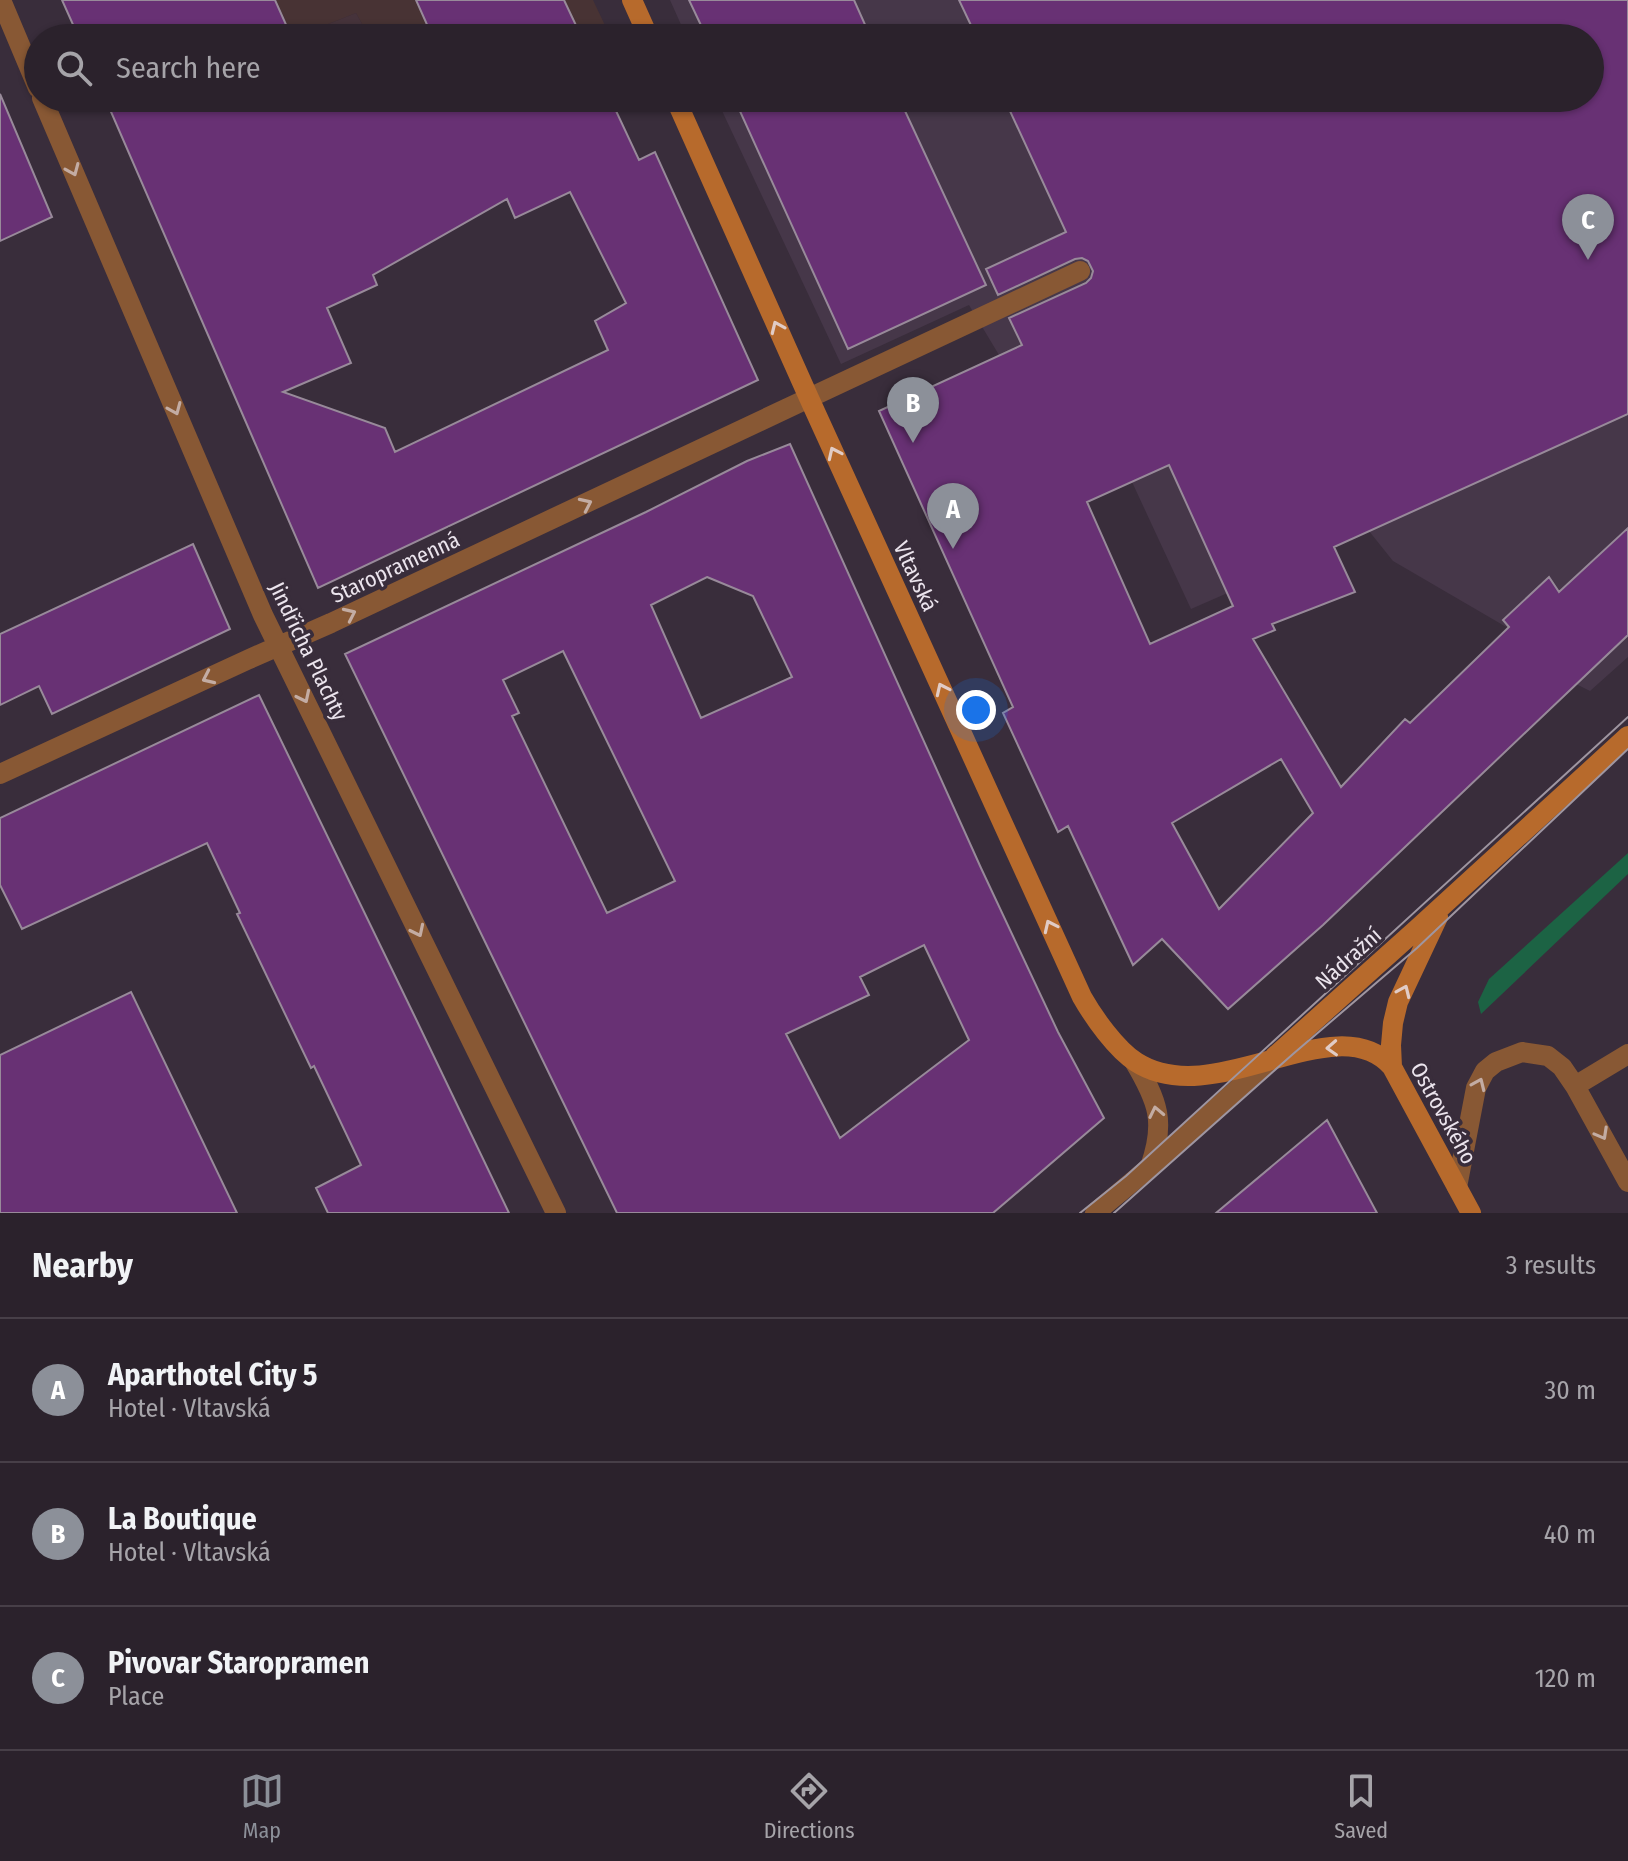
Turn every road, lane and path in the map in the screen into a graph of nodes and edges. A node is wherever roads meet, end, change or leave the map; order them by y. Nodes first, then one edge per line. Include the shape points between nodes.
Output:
1 (1, 0) edge
2 (632, 0) edge
3 (643, 24) edge
4 (24, 55) edge
5 (48, 112) edge
6 (681, 112) edge
7 (1080, 271) dead end
8 (809, 398) junction
9 (279, 647) junction
10 (1628, 736) edge
11 (0, 774) edge
12 (1444, 903) junction
13 (1628, 1054) edge
14 (1134, 1061) junction
15 (1268, 1062) junction
16 (1392, 1067) junction
17 (1575, 1086) junction
18 (1150, 1167) junction
19 (1628, 1182) edge
20 (1457, 1187) junction
21 (556, 1213) edge
22 (1095, 1213) edge
23 (1471, 1213) edge

1 - 4 street
2 - 3 main road
5 -> 9 street, Jindřicha Plachty
8 -> 6 main road, Vltavská
7 - 8 street, Staropramenná
9 -> 8 street, Staropramenná
14 -> 8 main road, Vltavská via 1082,997
9 -> 11 street, Staropramenná
9 -> 21 street, Jindřicha Plachty
10 - 12 main road, Nádražní
12 - 15 main road, Nádražní
16 -> 12 main road via 1398,1002
13 - 17 street
14 - 15 main road, Vltavská via 1162,1074 1196,1077
18 -> 14 street, Vltavská via 1159,1119
16 -> 15 main road, Ostrovského via 1374,1052 1346,1047 1324,1047
15 - 18 street, Nádražní
16 - 20 main road, Ostrovského
17 -> 19 street
20 -> 17 street via 1473,1099 1485,1071 1509,1055 1535,1052 1562,1067
18 - 22 street, Nádražní
20 - 23 main road, Ostrovského

